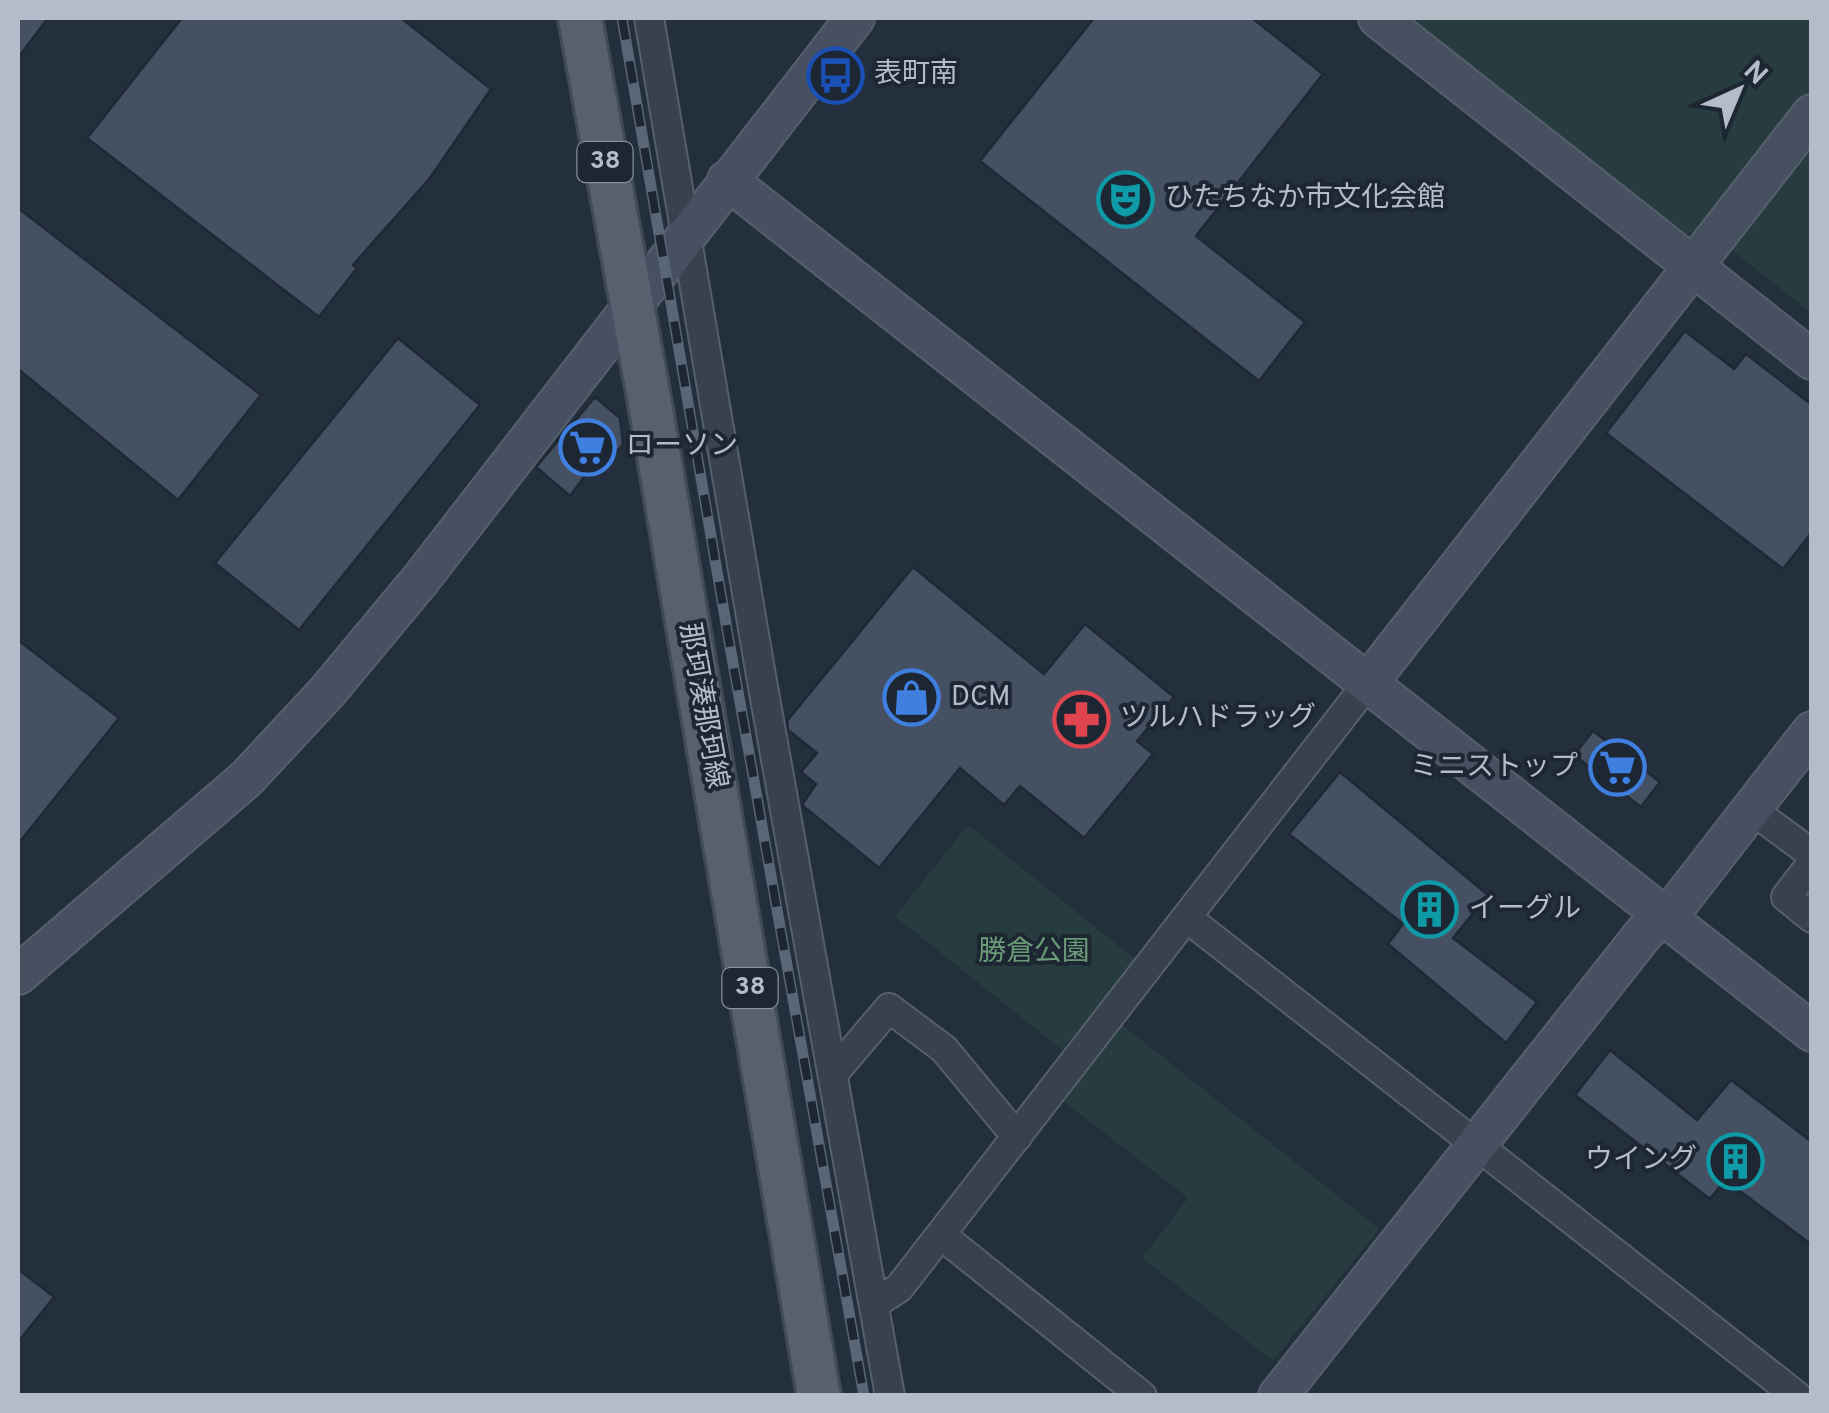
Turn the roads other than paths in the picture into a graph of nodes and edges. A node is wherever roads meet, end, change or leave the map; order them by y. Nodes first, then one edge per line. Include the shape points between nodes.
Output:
1 (580, 18) edge
2 (649, 18) edge
3 (855, 18) edge
4 (1378, 18) edge
5 (1812, 114) edge
6 (727, 180) junction
7 (688, 232) junction
8 (1693, 266) junction
9 (631, 306) junction
10 (1812, 360) edge
11 (1368, 683) junction
12 (1812, 730) edge
13 (1752, 810) junction
14 (1812, 854) edge
15 (1812, 863) edge
16 (1666, 917) junction
17 (1187, 918) junction
18 (1812, 918) edge
19 (18, 975) edge
20 (1812, 1032) edge
21 (833, 1074) junction
22 (1017, 1137) junction
23 (1478, 1143) junction
24 (941, 1235) junction
25 (874, 1304) junction
26 (819, 1396) edge
27 (890, 1396) edge
28 (1142, 1396) edge
29 (1278, 1396) edge
30 (1797, 1396) edge

1 - 9 main road, 那珂湊那珂線 / 38
2 - 7 street
3 - 6 street
4 - 8 street
5 - 8 street
6 - 7 street
6 - 11 street
7 - 9 street
7 - 21 street
8 - 10 street
8 - 11 street
9 - 19 street via 315,705 246,779
9 - 26 main road, 那珂湊那珂線 / 38
11 - 16 street
11 - 17 street
12 - 13 street
13 - 14 street
13 - 16 street
15 - 18 street via 1786,897
16 - 20 street
16 - 23 street via 1645,932
17 - 22 street
17 - 23 street
21 - 22 street via 889,1008 944,1049
21 - 25 street
22 - 24 street
23 - 29 street
23 - 30 street
24 - 25 street via 900,1288
24 - 28 street
25 - 27 street

